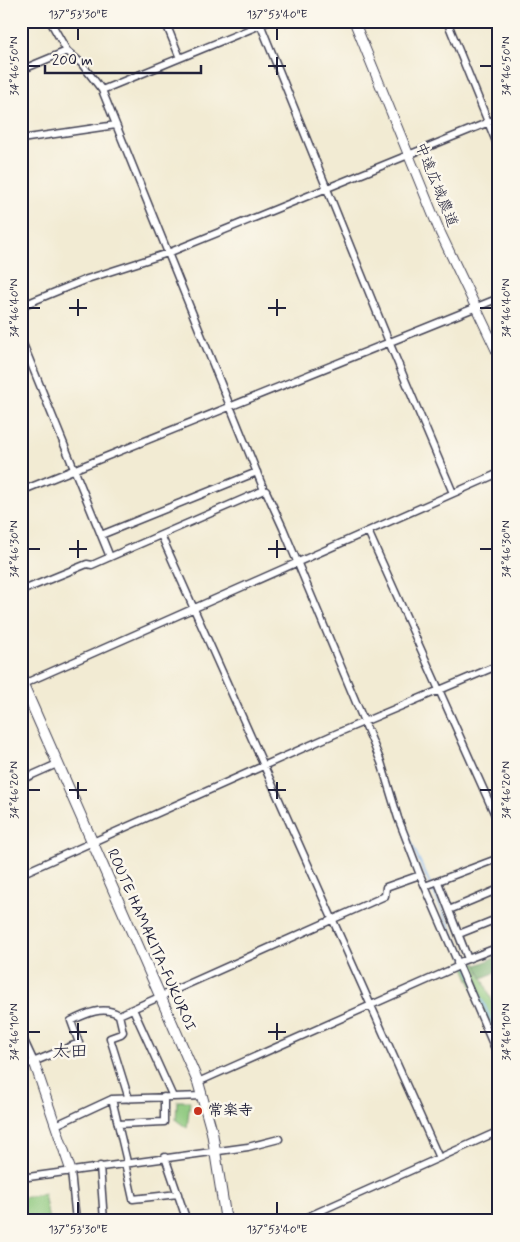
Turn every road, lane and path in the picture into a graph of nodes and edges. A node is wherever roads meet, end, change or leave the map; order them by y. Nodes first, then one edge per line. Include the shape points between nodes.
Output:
1 (50, 21) edge
2 (165, 21) edge
3 (270, 21) edge
4 (354, 21) edge
5 (447, 21) edge
6 (260, 23) edge
7 (67, 51) junction
8 (180, 58) junction
9 (21, 70) edge
10 (102, 90) junction
11 (499, 118) edge
12 (488, 122) junction
13 (116, 125) junction
14 (21, 139) edge
15 (499, 149) edge
16 (408, 155) junction
17 (327, 188) junction
18 (168, 253) junction
19 (499, 298) edge
20 (21, 306) edge
21 (476, 307) junction
22 (21, 339) edge
23 (389, 342) junction
24 (499, 356) edge
25 (230, 406) junction
26 (74, 469) junction
27 (257, 472) junction
28 (499, 473) edge
29 (264, 490) junction
30 (21, 491) edge
31 (454, 493) junction
32 (368, 531) junction
33 (101, 535) junction
34 (161, 535) junction
35 (110, 557) junction
36 (296, 563) junction
37 (21, 591) edge
38 (194, 608) junction
39 (499, 665) edge
40 (22, 683) edge
41 (438, 690) junction
42 (364, 723) junction
43 (57, 764) junction
44 (264, 766) junction
45 (21, 780) edge
46 (499, 824) edge
47 (91, 843) junction
48 (499, 858) edge
49 (21, 874) edge
50 (420, 875) junction
51 (438, 882) junction
52 (425, 886) junction
53 (499, 889) edge
54 (449, 910) junction
55 (499, 918) edge
56 (333, 919) junction
57 (459, 934) junction
58 (499, 947) edge
59 (468, 959) junction
60 (458, 965) junction
61 (160, 997) junction
62 (371, 1006) junction
63 (134, 1009) junction
64 (119, 1015) junction
65 (21, 1034) edge
66 (499, 1058) edge
67 (34, 1062) junction
68 (21, 1068) edge
69 (198, 1082) junction
70 (202, 1096) junction
71 (164, 1097) junction
72 (172, 1097) junction
73 (112, 1098) junction
74 (129, 1099) junction
75 (118, 1124) junction
76 (56, 1125) junction
77 (499, 1131) edge
78 (279, 1139) dead end
79 (214, 1151) junction
80 (165, 1157) junction
81 (439, 1158) junction
82 (126, 1162) junction
83 (100, 1166) junction
84 (71, 1171) junction
85 (21, 1178) edge
86 (178, 1194) junction
87 (76, 1221) edge
88 (104, 1221) edge
89 (187, 1221) edge
90 (226, 1221) edge
91 (298, 1221) edge

1 - 7 street
2 - 8 street
3 - 6 street
4 - 16 street, 中遠広域農道
5 - 12 street
6 - 8 street
6 - 17 street
7 - 9 street
7 - 10 street
8 - 10 street
10 - 13 street
11 - 12 street
12 - 15 street
12 - 16 street
13 - 14 street
13 - 18 street
16 - 17 street
16 - 21 street, 中遠広域農道
17 - 18 street
17 - 23 street
18 - 20 street via 87,279
18 - 25 street
19 - 21 street
21 - 23 street
21 - 24 street, 中遠広域農道
22 - 26 street
23 - 25 street
23 - 31 street
25 - 26 street
25 - 27 street
26 - 30 street
26 - 33 street
27 - 29 street
27 - 33 street
28 - 31 street
29 - 34 street
29 - 36 street
31 - 32 street
32 - 36 street
32 - 41 street
33 - 35 street
34 - 35 street
34 - 38 street
35 - 37 street
36 - 38 street
36 - 42 street
38 - 40 street
38 - 44 street
39 - 41 street
40 - 43 main road, ROUTE HAMAKITA-FUKUROI
41 - 42 street
41 - 46 street
42 - 44 street
42 - 50 street
43 - 45 street
43 - 47 main road, ROUTE HAMAKITA-FUKUROI
44 - 47 street
44 - 56 street
47 - 49 street
47 - 61 main road, ROUTE HAMAKITA-FUKUROI
48 - 51 street
50 - 52 street
50 - 56 street via 386,887 385,896
51 - 52 street
51 - 54 street
52 - 60 street
53 - 54 street
54 - 57 street
55 - 57 street
56 - 61 street
56 - 62 street
57 - 59 street
58 - 59 street
59 - 60 street
60 - 62 street
60 - 66 street
61 - 63 street
61 - 69 main road, ROUTE HAMAKITA-FUKUROI
62 - 69 street
62 - 81 street
63 - 64 street
63 - 72 street
64 - 67 street via 112,1011 88,1012 70,1021 79,1043
64 - 74 street via 123,1032 110,1038
65 - 67 street
67 - 68 street
67 - 76 street
69 - 70 main road, ROUTE HAMAKITA-FUKUROI
70 - 72 street
70 - 79 main road, ROUTE HAMAKITA-FUKUROI
71 - 72 street
71 - 74 street
71 - 75 street via 164,1122
73 - 74 street
73 - 75 street
73 - 76 street
75 - 82 street
76 - 84 street
77 - 81 street
78 - 79 street
79 - 80 street
79 - 90 main road, ROUTE HAMAKITA-FUKUROI
80 - 82 street
80 - 86 street
81 - 91 street
82 - 83 street
82 - 86 street via 133,1199
83 - 84 street
83 - 88 street
84 - 85 street
84 - 87 street
86 - 89 street

